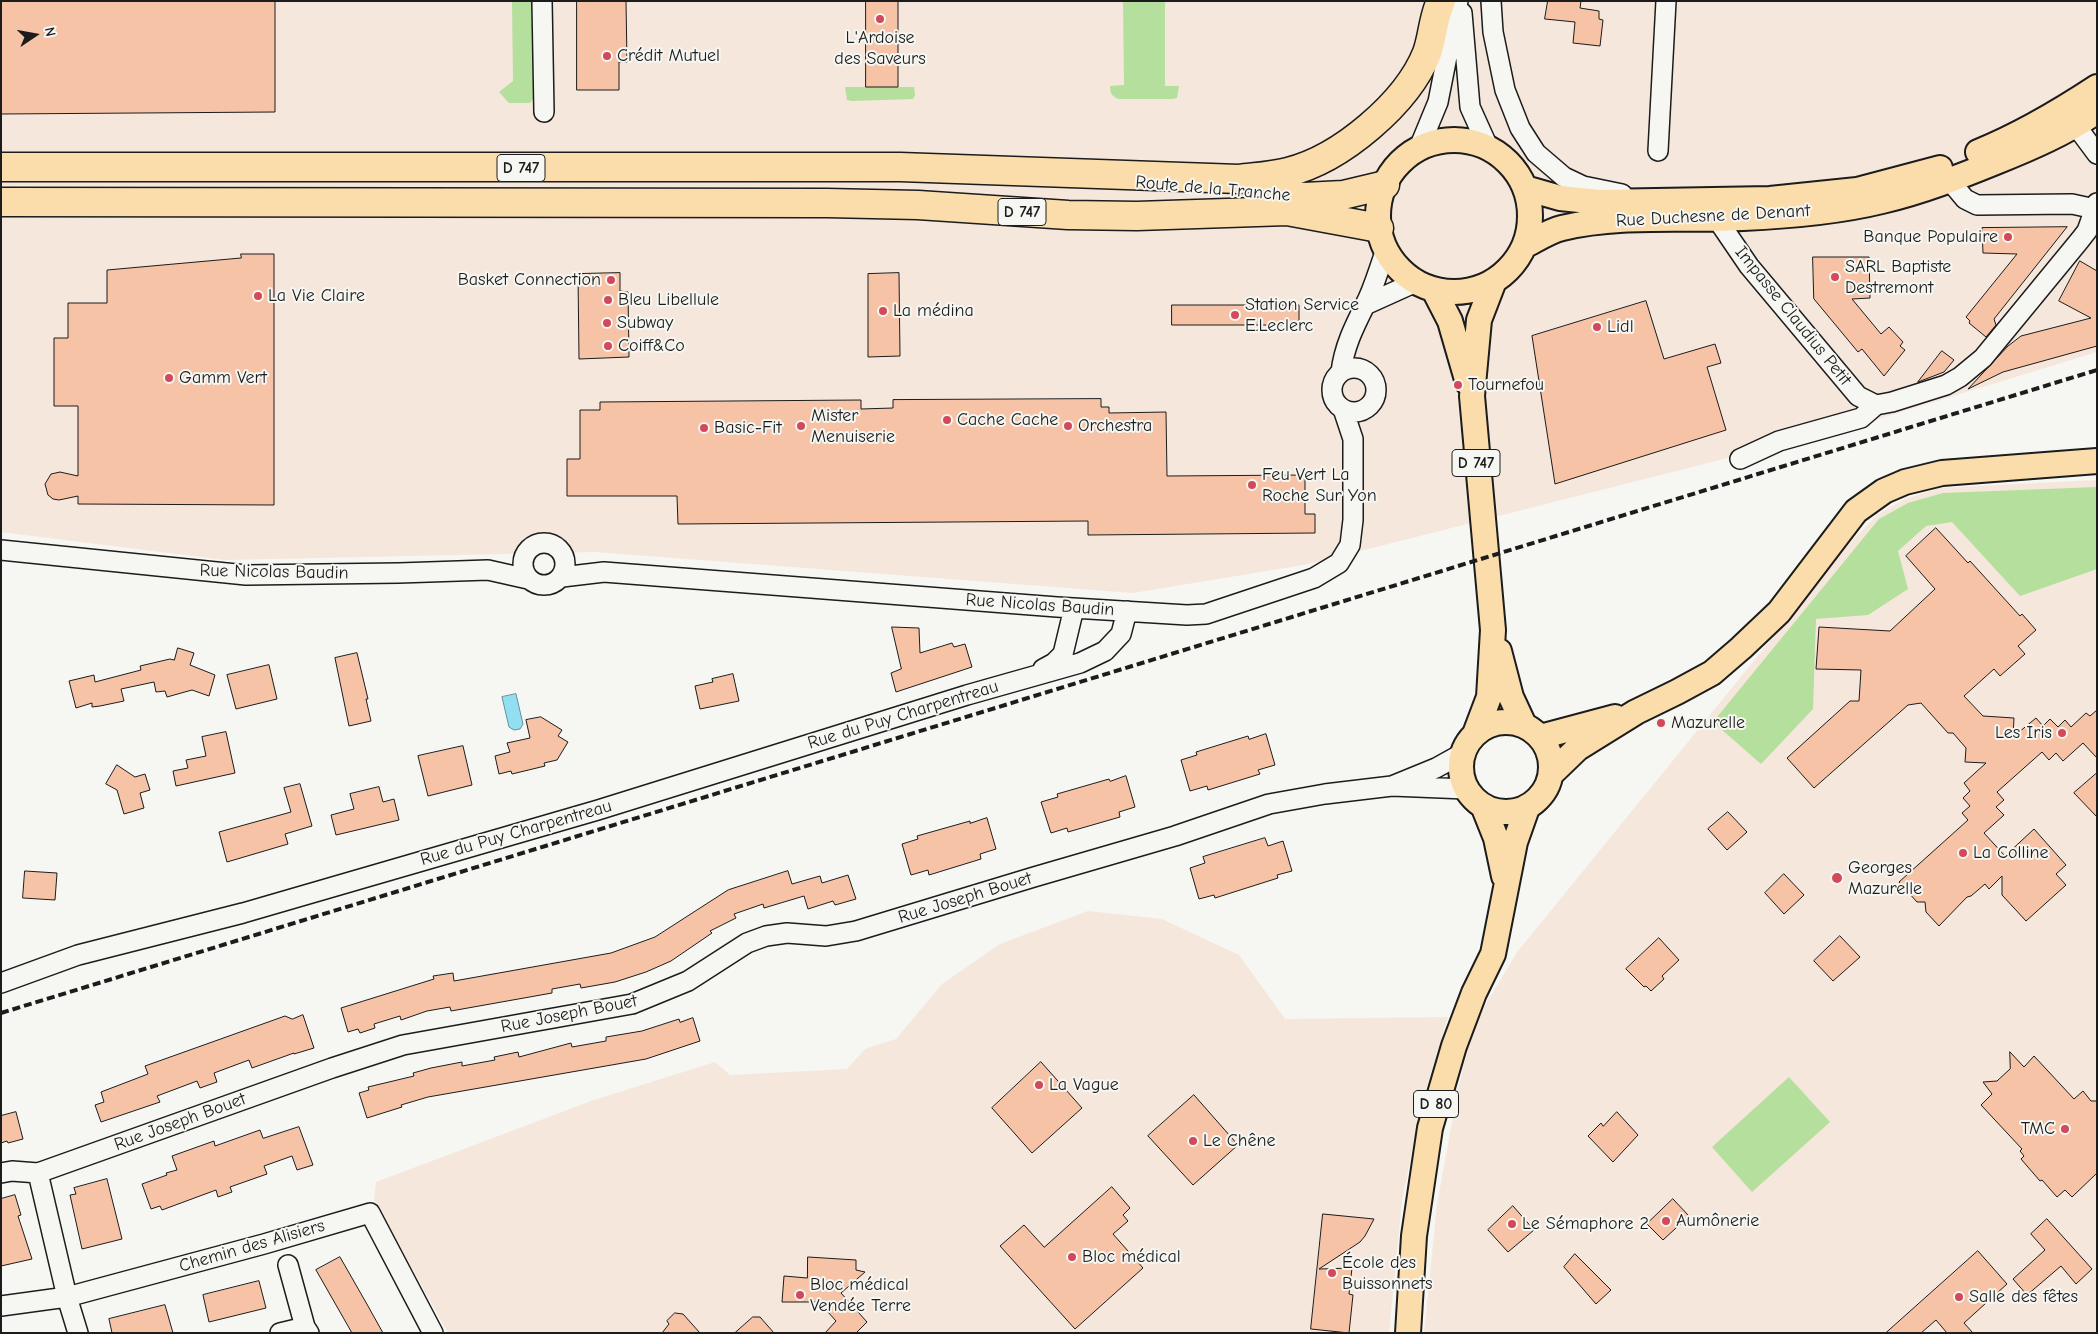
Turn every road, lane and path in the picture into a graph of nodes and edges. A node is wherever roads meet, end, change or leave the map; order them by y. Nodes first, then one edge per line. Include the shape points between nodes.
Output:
1 (542, 1) edge
2 (1441, 1) edge
3 (1460, 1) edge
4 (1492, 1) edge
5 (1666, 1) edge
6 (2097, 87) edge
7 (2097, 111) edge
8 (544, 112) dead end
9 (2070, 117) junction
10 (1488, 147) junction
11 (1420, 148) junction
12 (1658, 151) dead end
13 (2097, 154) edge
14 (1, 167) edge
15 (1041, 173) junction
16 (1950, 181) junction
17 (1384, 185) junction
18 (1525, 188) junction
19 (1683, 201) junction
20 (1, 202) edge
21 (2094, 212) edge
22 (1717, 219) junction
23 (1382, 239) junction
24 (1524, 246) junction
25 (1494, 281) junction
26 (1425, 286) junction
27 (1365, 305) junction
28 (1352, 331) junction
29 (1364, 370) junction
30 (1341, 372) junction
31 (1472, 396) junction
32 (1876, 405) junction
33 (1343, 409) junction
34 (1364, 410) junction
35 (1353, 439) junction
36 (1740, 458) dead end
37 (2097, 461) edge
38 (1, 550) edge
39 (525, 553) junction
40 (565, 556) junction
41 (488, 570) junction
42 (604, 572) junction
43 (562, 577) junction
44 (528, 579) junction
45 (1074, 608) junction
46 (1127, 611) junction
47 (1493, 630) junction
48 (1029, 676) junction
49 (1636, 712) junction
50 (1532, 731) junction
51 (1469, 743) junction
52 (1551, 774) junction
53 (1392, 786) junction
54 (1466, 789) junction
55 (1484, 808) junction
56 (1527, 808) junction
57 (1506, 885) junction
58 (1, 983) edge
59 (1, 1173) edge
60 (38, 1173) junction
61 (288, 1265) dead end
62 (67, 1297) junction
63 (1, 1306) edge
64 (307, 1330) edge
65 (78, 1333) edge
66 (280, 1333) edge
67 (433, 1333) edge
68 (1408, 1333) edge

1 - 8 street
2 - 15 highway via 1427,52 1406,86 1364,132 1322,158 1289,172 1239,179
3 - 10 street via 1470,107
3 - 11 street via 1438,102
4 - 19 street via 1493,32 1505,90 1520,128 1536,153 1564,177 1583,186 1606,192
5 - 12 street
6 - 9 main road, Rue Duchesne de Denant
7 - 9 main road, Rue Duchesne de Denant
9 - 13 street
9 - 16 main road, Rue Duchesne de Denant via 2024,150
9 - 19 main road, Rue Duchesne de Denant via 1943,167 1857,190 1770,199
10 - 11 main road via 1465,140 1442,140
10 - 18 main road via 1516,171
11 - 17 main road via 1399,163
14 - 15 highway, D 747 via 900,167
15 - 17 highway, Route de la Tranche / D 747 via 1305,197 1343,195
16 - 21 street via 1965,199 1977,205 2072,204
16 - 22 main road, Rue Duchesne de Denant via 1872,203
17 - 23 main road via 1379,206
18 - 19 main road, Rue Duchesne de Denant via 1560,198 1598,202
18 - 24 main road via 1530,207 1530,227
20 - 23 highway, Route de la Tranche / D 747 via 702,202 918,205 1137,216 1286,211
21 - 32 street via 2080,240 1983,358 1946,384
22 - 24 main road, Rue Duchesne de Denant via 1600,222 1560,228
22 - 32 street, Impasse Claudius Petit via 1749,266 1858,396
23 - 26 main road via 1398,268
23 - 27 street
24 - 25 main road via 1512,266
25 - 26 main road via 1475,290 1455,292
25 - 31 main road, D 747 via 1479,320
26 - 27 street
26 - 31 main road, D 747 via 1450,321
27 - 28 street
28 - 29 street
28 - 30 street via 1343,353
29 - 30 street via 1352,368
29 - 34 street via 1376,386 1374,400
30 - 33 street via 1335,378 1332,391 1337,404
31 - 47 main road, D 747
32 - 36 street via 1861,418 1779,441
33 - 34 street
33 - 35 street, Rue Nicolas Baudin
34 - 35 street, Rue Nicolas Baudin
35 - 46 street, Rue Nicolas Baudin via 1351,537 1339,563 1314,578 1206,614
37 - 49 main road via 1942,473 1884,491 1856,511 1779,612 1741,648 1712,673
38 - 41 street, Rue Nicolas Baudin via 246,575
39 - 40 street via 533,545 544,542 559,548
39 - 41 street, Rue Nicolas Baudin
39 - 44 street via 522,566
40 - 42 street, Rue Nicolas Baudin
40 - 43 street via 566,568
41 - 44 street, Rue Nicolas Baudin
42 - 43 street, Rue Nicolas Baudin
42 - 45 street, Rue Nicolas Baudin
43 - 44 street via 550,586 538,585
45 - 46 street, Rue Nicolas Baudin
45 - 48 street, Rue du Puy Charpentreau via 1063,654 1054,663
46 - 48 street, Rue du Puy Charpentreau via 1121,634 1105,651 1080,663
47 - 50 main road, D 747 via 1511,697
47 - 51 main road, D 747 via 1489,697
48 - 58 street, Rue du Puy Charpentreau via 598,810 243,913 78,955
49 - 50 main road
49 - 52 main road via 1578,748
50 - 51 main road via 1511,722 1498,722 1486,726
50 - 52 main road via 1548,748
51 - 53 street, Rue Joseph Bouet via 1436,768
51 - 54 main road via 1461,765
52 - 56 main road via 1539,800
53 - 54 street, Rue Joseph Bouet
53 - 60 street, Rue Joseph Bouet via 1269,804 1175,836 856,931 826,936 787,933 766,936 747,943 688,981 632,1004 404,1046 332,1068
54 - 55 main road
55 - 56 main road via 1506,813
55 - 57 main road, D 80 via 1496,838
56 - 57 main road, D 80 via 1515,842
57 - 68 main road, D 80 via 1493,954 1454,1046 1430,1128 1414,1236
59 - 60 street, Rue Joseph Bouet
60 - 62 street
61 - 64 street
62 - 63 street, Chemin des Alisiers
62 - 65 street
62 - 67 street, Chemin des Alisiers via 370,1213
64 - 66 street

